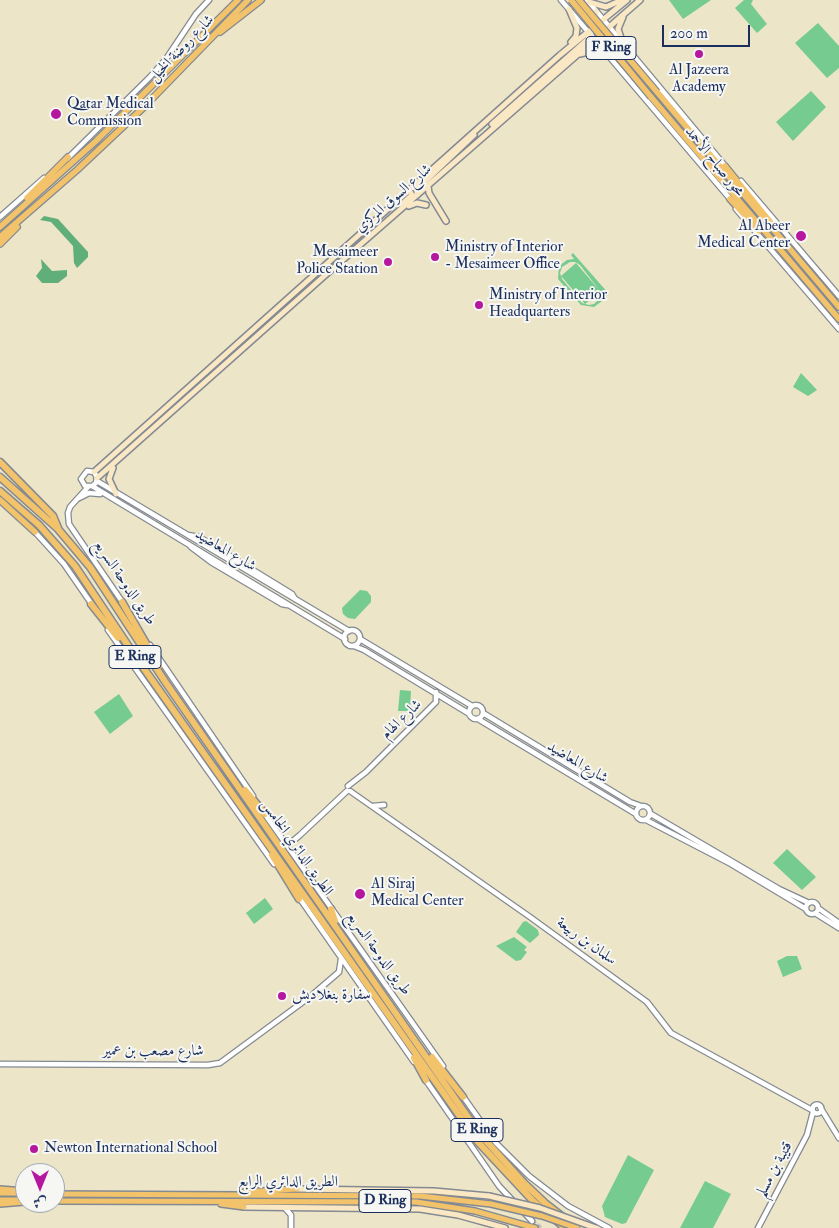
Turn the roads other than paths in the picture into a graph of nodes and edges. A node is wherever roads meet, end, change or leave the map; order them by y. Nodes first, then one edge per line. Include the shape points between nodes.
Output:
1 (209, 0) edge
2 (238, 0) edge
3 (248, 0) edge
4 (261, 0) edge
5 (561, 0) edge
6 (571, 0) edge
7 (579, 0) edge
8 (622, 0) edge
9 (627, 0) edge
10 (640, 0) edge
11 (588, 1) edge
12 (569, 9) junction
13 (596, 11) junction
14 (627, 11) junction
15 (603, 19) junction
16 (596, 24) junction
17 (608, 26) junction
18 (591, 35) junction
19 (623, 44) junction
20 (202, 46) junction
21 (577, 55) junction
22 (560, 56) junction
23 (608, 56) junction
24 (476, 130) junction
25 (481, 138) junction
26 (68, 158) junction
27 (725, 166) junction
28 (428, 186) junction
29 (409, 190) junction
30 (417, 195) junction
31 (730, 199) junction
32 (426, 205) dead end
33 (33, 208) junction
34 (0, 217) edge
35 (10, 218) junction
36 (446, 221) dead end
37 (385, 224) junction
38 (0, 227) edge
39 (375, 233) junction
40 (0, 237) edge
41 (364, 243) junction
42 (0, 244) edge
43 (363, 250) dead end
44 (795, 256) junction
45 (802, 276) junction
46 (839, 296) edge
47 (839, 307) edge
48 (839, 318) edge
49 (839, 329) edge
50 (125, 455) junction
51 (2, 462) edge
52 (94, 472) junction
53 (0, 477) edge
54 (97, 480) junction
55 (90, 486) junction
56 (0, 491) edge
57 (116, 494) junction
58 (75, 499) junction
59 (110, 499) junction
60 (0, 500) edge
61 (58, 529) junction
62 (34, 532) joint
63 (187, 535) junction
64 (255, 571) junction
65 (249, 572) junction
66 (296, 600) junction
67 (122, 602) junction
68 (91, 604) junction
69 (350, 631) junction
70 (345, 639) junction
71 (360, 639) junction
72 (354, 646) junction
73 (133, 653) junction
74 (166, 684) junction
75 (436, 692) junction
76 (447, 699) junction
77 (472, 706) junction
78 (468, 713) junction
79 (483, 713) junction
80 (478, 719) junction
81 (221, 762) junction
82 (376, 762) junction
83 (349, 789) junction
84 (372, 805) junction
85 (384, 805) dead end
86 (641, 806) junction
87 (265, 814) junction
88 (636, 814) junction
89 (651, 814) junction
90 (250, 818) junction
91 (646, 820) junction
92 (282, 840) junction
93 (293, 841) junction
94 (291, 853) junction
95 (299, 899) junction
96 (809, 903) junction
97 (818, 908) junction
98 (330, 909) junction
99 (806, 909) junction
100 (815, 913) junction
101 (839, 923) edge
102 (839, 928) edge
103 (339, 932) junction
104 (340, 957) junction
105 (336, 974) junction
106 (354, 976) junction
107 (394, 1015) junction
108 (0, 1064) edge
109 (426, 1080) junction
110 (463, 1097) junction
111 (816, 1110) junction
112 (839, 1138) edge
113 (0, 1191) edge
114 (15, 1192) edge
115 (65, 1194) edge
116 (216, 1195) junction
117 (0, 1200) edge
118 (15, 1201) edge
119 (65, 1201) edge
120 (15, 1202) edge
121 (198, 1202) junction
122 (0, 1204) edge
123 (284, 1207) junction
124 (297, 1207) junction
125 (291, 1217) junction
126 (532, 1221) tunnel mouth
127 (291, 1228) edge
128 (505, 1228) edge
129 (536, 1228) tunnel mouth
130 (565, 1228) edge
131 (577, 1228) edge
132 (596, 1228) edge
133 (609, 1228) edge
134 (758, 1228) edge

1 - 26 street, شارع روضة الخيل via 150,77
2 - 35 highway, شارع روضة الخيل via 110,128
3 - 20 highway, شارع روضة الخيل
4 - 20 highway
5 - 12 street
6 - 45 highway, محور صباح الأحمد / F Ring, bridge
7 - 44 highway, محور صباح الأحمد / F Ring, bridge
8 - 11 main road via 606,7
9 - 15 main road
10 - 14 main road, شارع السوق المركزي
11 - 13 street
12 - 18 street
12 - 22 main road via 577,24 577,33
13 - 15 street
13 - 16 main road
14 - 17 main road, شارع السوق المركزي
14 - 19 main road via 618,25
15 - 16 main road
15 - 17 street
16 - 18 main road
17 - 18 main road, شارع السوق المركزي
17 - 19 street
18 - 21 main road, شارع السوق المركزي
18 - 22 main road, شارع السوق المركزي
18 - 23 street
18 - 25 main road
19 - 27 street, محور صباح الأحمد
20 - 33 highway, شارع روضة الخيل via 137,114
21 - 23 main road via 596,50
21 - 25 main road, شارع السوق المركزي
22 - 24 main road, شارع السوق المركزي
23 - 31 street, محور صباح الأحمد
24 - 29 main road, شارع السوق المركزي
24 - 30 main road via 471,140 417,189
25 - 28 main road, شارع السوق المركزي
26 - 34 street, شارع روضة الخيل
26 - 35 highway
27 - 44 highway
27 - 46 street, محور صباح الأحمد
28 - 30 main road, شارع السوق المركزي
28 - 36 main road via 428,192
29 - 39 main road via 412,195 378,225
29 - 52 main road, شارع السوق المركزي
30 - 37 main road, شارع السوق المركزي
31 - 45 highway
31 - 49 street, محور صباح الأحمد
32 - 37 main road via 413,204
33 - 40 highway, شارع روضة الخيل
33 - 42 highway
35 - 38 highway, شارع روضة الخيل
37 - 39 main road, شارع السوق المركزي
39 - 41 main road, شارع السوق المركزي
41 - 43 main road
41 - 50 main road, شارع السوق المركزي
44 - 47 highway, محور صباح الأحمد
45 - 48 highway, محور صباح الأحمد
50 - 54 main road, شارع السوق المركزي
50 - 57 main road via 109,475 110,486
51 - 61 highway via 52,516
52 - 54 street
52 - 55 street via 87,471 82,476 83,484
53 - 61 highway, الطريق الدائري الخامس / E Ring
54 - 55 street
54 - 57 street, شارع المعاضيد
55 - 58 street
55 - 59 street, شارع المعاضيد
56 - 73 highway, الطريق الدائري الخامس / E Ring via 63,550
57 - 63 street, شارع المعاضيد
58 - 59 street via 92,493
58 - 67 street, طريق الدوحة السريع via 68,513 70,528
59 - 70 street, شارع المعاضيد
60 - 62 highway
61 - 74 highway, الطريق الدائري الخامس / E Ring via 90,567
62 - 68 street via 64,564
63 - 64 street via 197,536
63 - 65 street, شارع المعاضيد
64 - 65 street
64 - 66 street via 292,594
65 - 66 street, شارع المعاضيد
66 - 69 street, شارع المعاضيد
67 - 74 highway via 163,671
67 - 87 street, طريق الدوحة السريع
68 - 73 highway
68 - 95 street
69 - 70 street
69 - 71 street via 357,633
70 - 72 street
71 - 72 street
71 - 77 street
72 - 75 street
73 - 90 highway, الطريق الدائري الخامس / E Ring
74 - 81 highway, الطريق الدائري الخامس / E Ring
75 - 76 street
75 - 82 street, شارع الهام via 436,702
76 - 78 street
76 - 82 street, شارع الهام via 438,703
77 - 78 street
77 - 79 street via 479,706
78 - 80 street via 471,718
79 - 80 street
79 - 86 street, شارع المعاضيد
80 - 88 street, شارع المعاضيد
81 - 87 highway
81 - 103 highway, الطريق الدائري الخامس / E Ring
82 - 83 street, شارع الهام
83 - 84 street, سلمان بن ربيعة
83 - 93 street, شارع الهام
84 - 85 street
84 - 111 street, سلمان بن ربيعة via 647,1002 671,1033
86 - 88 street
86 - 89 street via 648,807
87 - 92 street, طريق الدوحة السريع
88 - 91 street
89 - 91 street
89 - 96 street via 779,889
90 - 95 highway
90 - 107 highway, الطريق الدائري الخامس / E Ring
91 - 99 street via 731,864
92 - 93 street
92 - 94 street, طريق الدوحة السريع
93 - 94 street
94 - 98 street, طريق الدوحة السريع
95 - 104 street
96 - 97 street via 815,903
96 - 99 street
97 - 100 street
97 - 101 street
98 - 103 highway
98 - 110 street, طريق الدوحة السريع
99 - 100 street
100 - 102 street
103 - 107 highway, الطريق الدائري الخامس / E Ring
104 - 105 street via 342,965
104 - 106 street
105 - 106 street
105 - 108 street, شارع مصعب بن عمير via 216,1064
106 - 109 street
107 - 109 highway
107 - 110 highway via 405,1020
107 - 130 highway, الطريق الدائري الخامس / E Ring via 487,1153 533,1201
107 - 131 highway, الطريق الدائري الخامس / E Ring via 493,1151 544,1203
109 - 126 street via 494,1179
110 - 133 street, طريق الدوحة السريع via 496,1143 535,1182 568,1206
111 - 112 street via 829,1119
111 - 134 street, قتيبة بن مسلم
113 - 114 main road
115 - 116 main road, الطريق الدائري الرابع / D Ring
116 - 131 main road, الطريق الدائري الرابع / D Ring, bridge via 420,1196 492,1204
116 - 132 main road, الطريق الدائري الرابع / D Ring, bridge via 297,1190 421,1190 490,1196 549,1210
117 - 118 main road
119 - 121 main road, الطريق الدائري الرابع / D Ring
120 - 122 main road
121 - 123 main road, الطريق الدائري الرابع / D Ring
121 - 129 main road, الطريق الدائري الرابع / D Ring via 427,1203 475,1211
123 - 124 main road, الطريق الدائري الرابع / D Ring
123 - 125 street
124 - 125 street
124 - 128 main road, الطريق الدائري الرابع / D Ring via 420,1209
125 - 127 street

